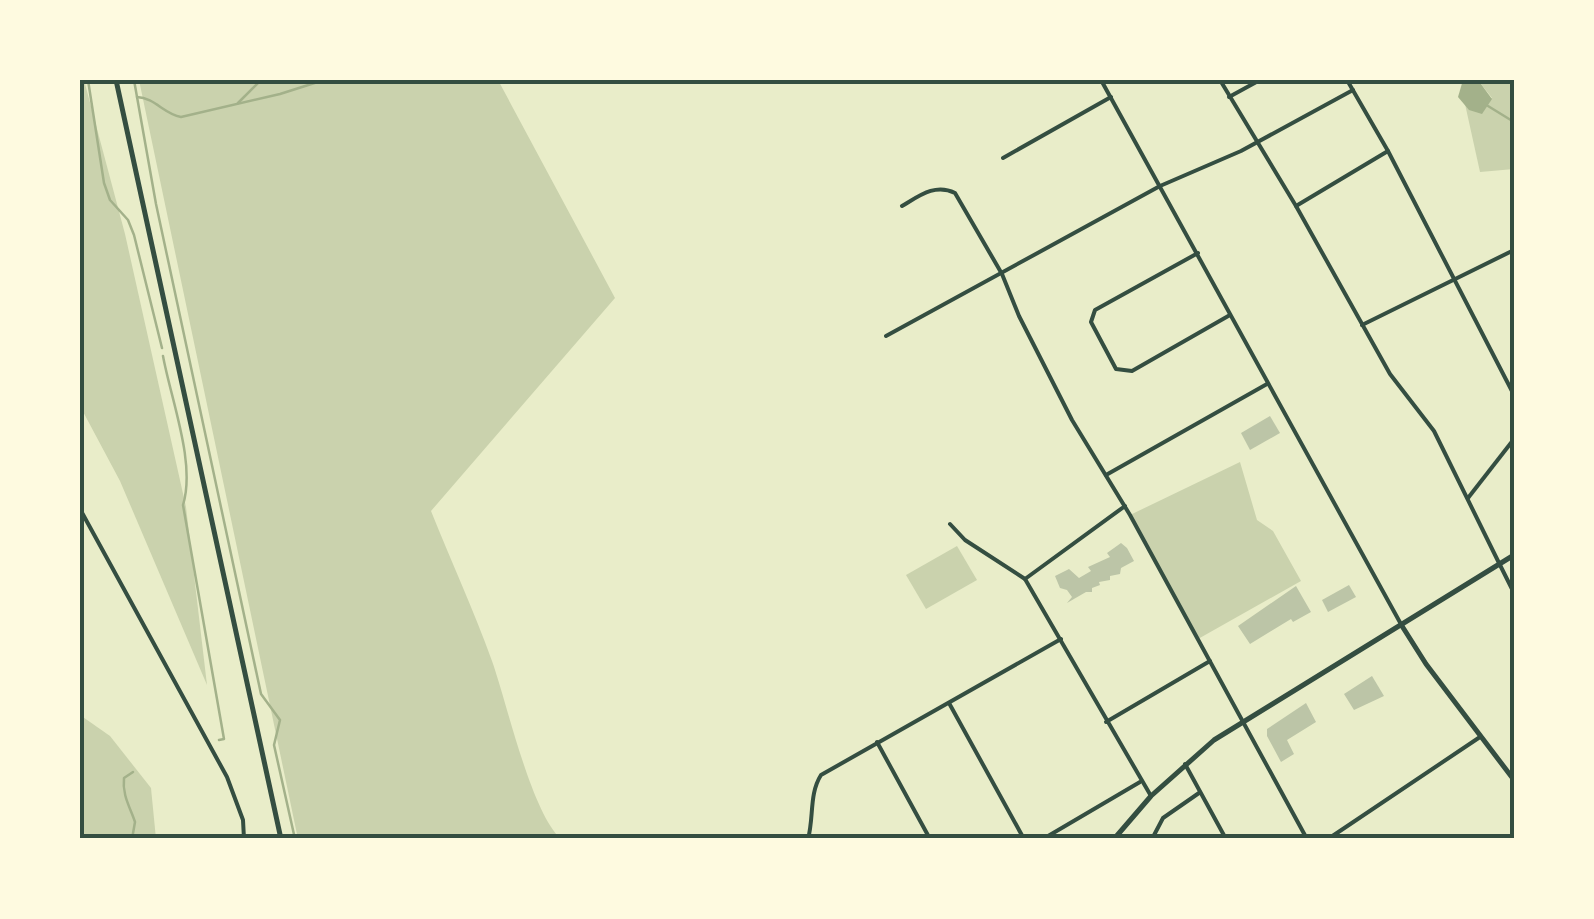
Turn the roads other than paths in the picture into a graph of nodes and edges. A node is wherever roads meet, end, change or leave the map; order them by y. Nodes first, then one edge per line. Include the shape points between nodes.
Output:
1 (116, 80) edge
2 (1101, 80) edge
3 (1220, 80) edge
4 (1260, 80) edge
5 (1347, 80) edge
6 (1353, 90) junction
7 (1111, 97) junction
8 (1229, 97) junction
9 (1257, 142) junction
10 (1388, 151) junction
11 (1003, 158) dead end
12 (1160, 186) junction
13 (902, 206) dead end
14 (1296, 206) junction
15 (1514, 250) edge
16 (1198, 253) junction
17 (1002, 274) junction
18 (1453, 279) junction
19 (1230, 314) junction
20 (1362, 325) junction
21 (886, 336) dead end
22 (1268, 384) junction
23 (1514, 395) edge
24 (1514, 439) edge
25 (1106, 476) junction
26 (1467, 499) junction
27 (1124, 506) junction
28 (80, 509) edge
29 (950, 524) dead end
30 (1514, 554) edge
31 (1500, 563) junction
32 (1025, 579) junction
33 (1514, 593) edge
34 (1402, 626) junction
35 (1062, 640) junction
36 (1210, 660) junction
37 (949, 703) junction
38 (1106, 722) junction
39 (1243, 723) junction
40 (1480, 737) junction
41 (878, 742) junction
42 (1184, 764) junction
43 (1514, 780) edge
44 (1140, 782) junction
45 (1200, 793) junction
46 (1151, 796) junction
47 (244, 839) edge
48 (282, 839) edge
49 (808, 839) edge
50 (930, 839) edge
51 (1024, 839) edge
52 (1044, 839) edge
53 (1114, 839) edge
54 (1152, 839) edge
55 (1226, 839) edge
56 (1307, 839) edge
57 (1328, 839) edge

1 - 48 main road
2 - 7 street
3 - 8 street
4 - 8 street
5 - 6 street
6 - 9 street
6 - 10 street
7 - 11 street
7 - 12 street
8 - 9 street
9 - 12 street
9 - 14 street
10 - 14 street
10 - 18 street
12 - 16 street
12 - 17 street
13 - 17 street via 936,189 955,193
14 - 20 street
15 - 18 street
16 - 19 street
16 - 19 street via 1095,310 1091,322 1104,350 1116,368 1132,371
17 - 21 street
17 - 25 street
18 - 20 street
18 - 23 street
19 - 22 street
20 - 26 street via 1434,431
22 - 25 street
22 - 34 street
24 - 26 street
25 - 27 street
26 - 31 street
27 - 32 street
27 - 36 street
28 - 47 street via 227,777
29 - 32 street
30 - 31 main road
31 - 33 street
31 - 34 main road
32 - 35 street
34 - 39 main road
34 - 40 main road
35 - 37 street
35 - 38 street
36 - 38 street
36 - 39 street
37 - 41 street
37 - 51 street
38 - 44 street
39 - 42 main road
39 - 56 street
40 - 43 main road
40 - 57 street
41 - 49 street via 821,775 813,787
41 - 50 street
42 - 45 street
42 - 46 main road
44 - 46 street
44 - 52 street
45 - 54 street via 1163,818
45 - 55 street
46 - 53 main road

